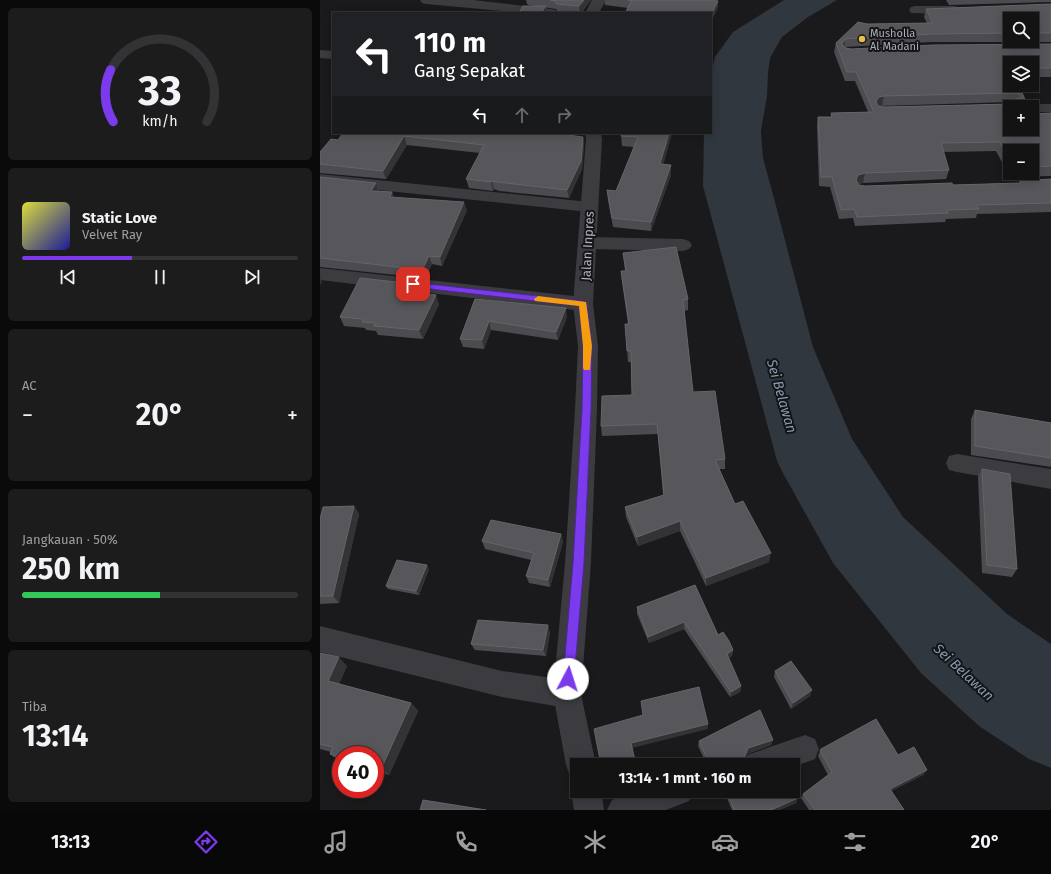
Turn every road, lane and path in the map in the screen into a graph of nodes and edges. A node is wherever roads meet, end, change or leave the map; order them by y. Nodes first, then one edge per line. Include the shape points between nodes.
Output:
1 (426, 0) edge
2 (599, 0) edge
3 (915, 10) dead end
4 (965, 10) edge
5 (544, 12) edge
6 (593, 12) edge
7 (320, 54) edge
8 (332, 55) edge
9 (1039, 108) edge
10 (1051, 108) edge
11 (589, 137) edge
12 (320, 180) edge
13 (589, 206) junction
14 (588, 243) junction
15 (683, 245) dead end
16 (320, 274) edge
17 (583, 304) junction
18 (957, 463) dead end
19 (1051, 479) edge
20 (320, 639) edge
21 (567, 694) junction
22 (805, 749) dead end
23 (580, 758) edge
24 (778, 758) edge
25 (587, 798) edge
26 (658, 798) edge
27 (589, 810) edge
28 (622, 810) edge

1 - 5 street
2 - 6 street
3 - 4 street
7 - 8 street
9 - 10 street
11 - 13 street, Jalan Inpres
12 - 13 street
13 - 14 street, Jalan Inpres
14 - 15 street
14 - 17 street, Jalan Inpres
16 - 17 street
17 - 21 street, Jalan Inpres via 588,346 586,409 578,563
18 - 19 street
20 - 21 street via 502,684
21 - 23 street, Jalan Inpres
22 - 24 street
25 - 27 street
26 - 28 street

